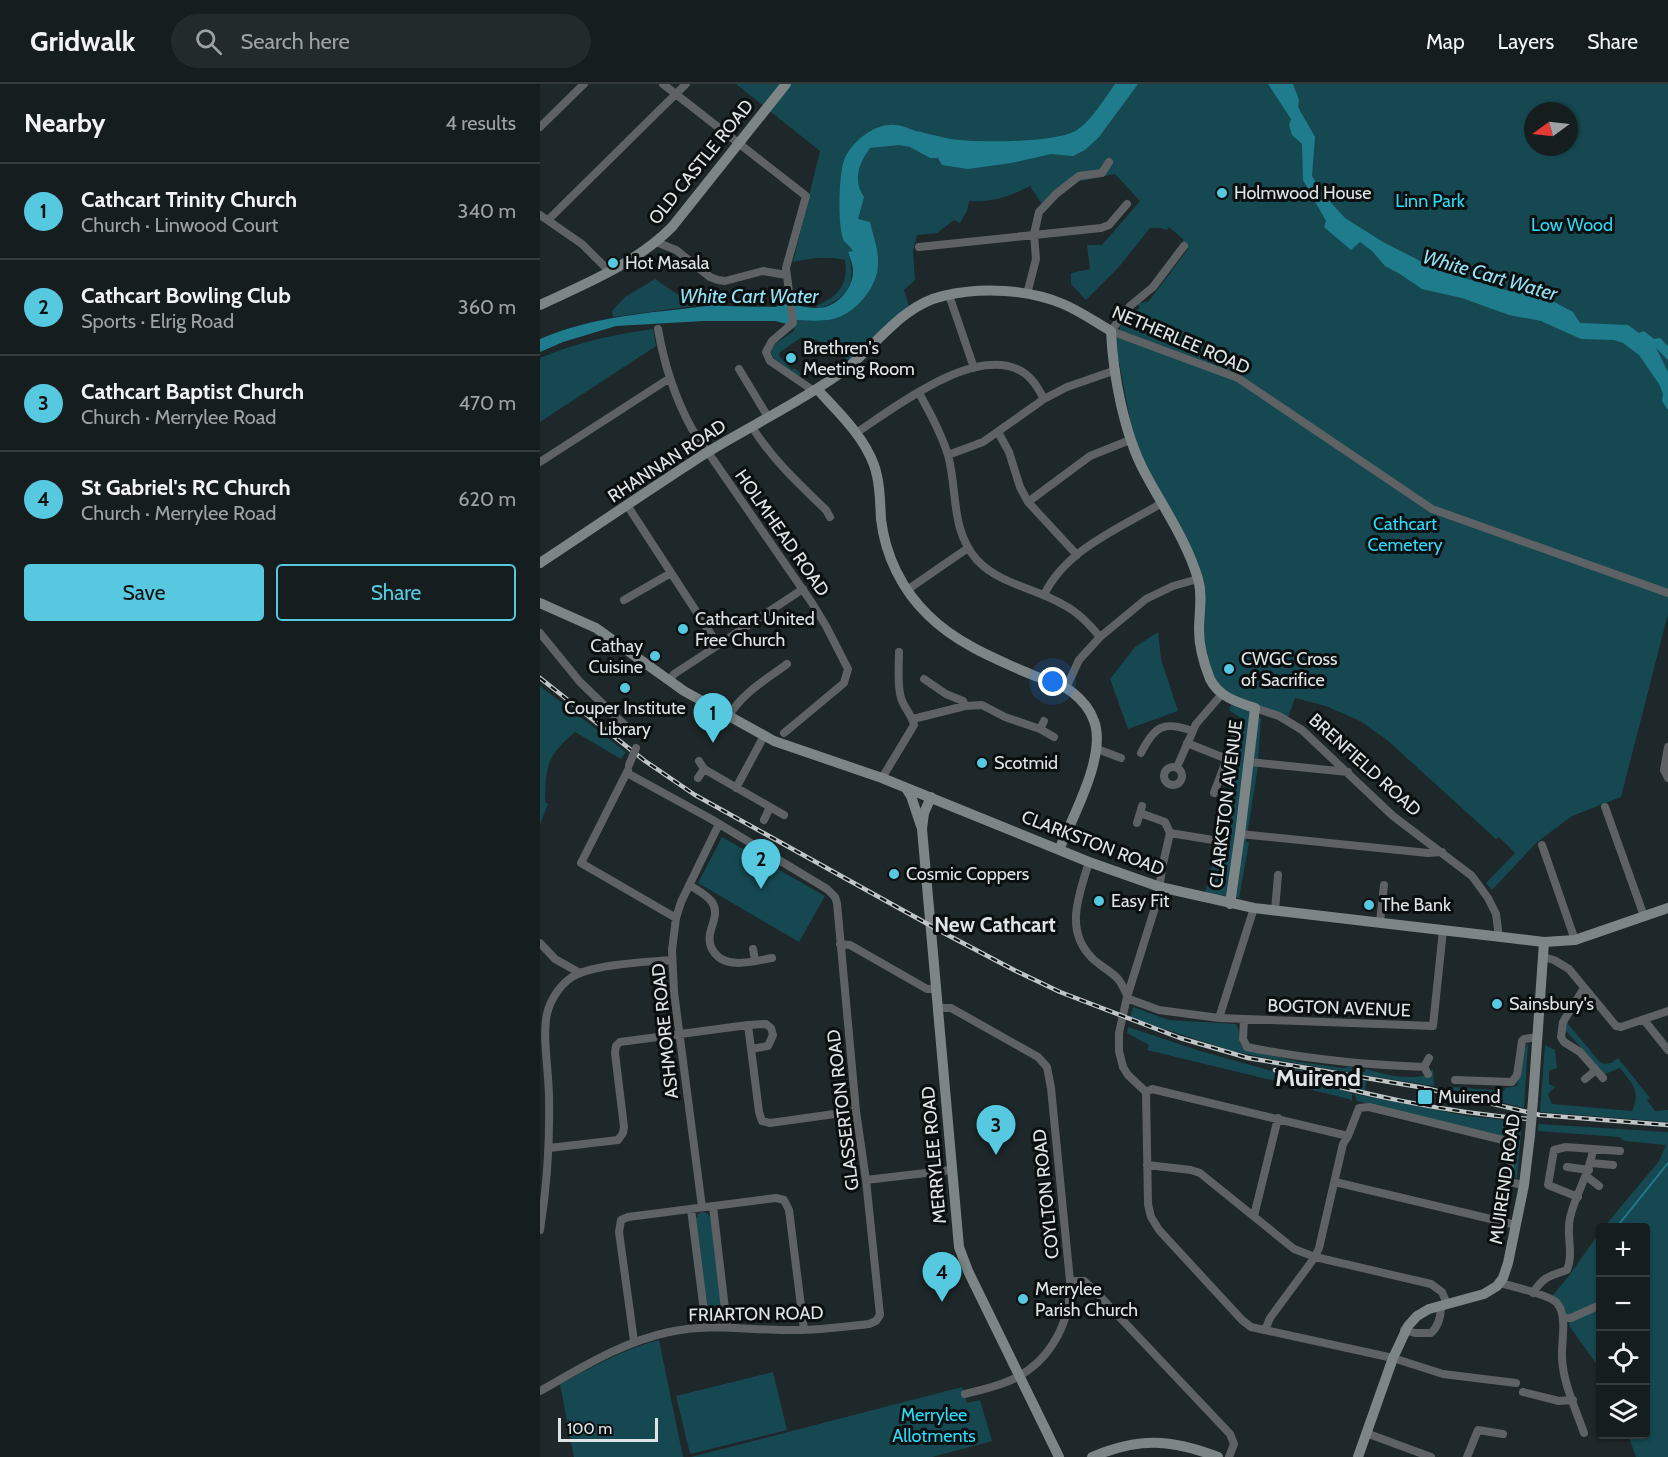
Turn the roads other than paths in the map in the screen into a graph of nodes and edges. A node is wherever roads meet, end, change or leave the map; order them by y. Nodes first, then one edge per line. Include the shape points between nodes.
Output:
1 (584, 84) edge
2 (663, 84) edge
3 (686, 84) edge
4 (786, 84) edge
5 (676, 94) junction
6 (540, 127) edge
7 (738, 143) junction
8 (1109, 162) dead end
9 (1127, 204) dead end
10 (540, 214) edge
11 (548, 220) junction
12 (1034, 234) junction
13 (656, 242) junction
14 (1184, 246) dead end
15 (919, 247) dead end
16 (610, 272) junction
17 (786, 275) junction
18 (1027, 294) junction
19 (950, 295) junction
20 (540, 304) edge
21 (658, 329) dead end
22 (1111, 331) junction
23 (974, 368) junction
24 (739, 369) dead end
25 (1116, 370) junction
26 (669, 378) junction
27 (815, 390) junction
28 (919, 393) junction
29 (1044, 399) junction
30 (768, 417) junction
31 (752, 427) junction
32 (998, 432) junction
33 (856, 433) junction
34 (1130, 440) junction
35 (707, 453) junction
36 (948, 455) junction
37 (540, 462) edge
38 (1028, 502) junction
39 (1162, 503) junction
40 (627, 506) junction
41 (830, 517) dead end
42 (968, 548) junction
43 (1077, 555) junction
44 (540, 563) edge
45 (671, 573) junction
46 (1198, 579) junction
47 (803, 589) junction
48 (907, 590) junction
49 (1668, 593) edge
50 (1044, 595) junction
51 (624, 600) dead end
52 (543, 608) edge
53 (540, 633) edge
54 (1100, 637) junction
55 (718, 645) junction
56 (899, 652) dead end
57 (787, 664) dead end
58 (924, 679) dead end
59 (669, 681) junction
60 (1066, 688) junction
61 (1222, 694) junction
62 (965, 706) junction
63 (1255, 708) junction
64 (729, 716) junction
65 (913, 719) junction
66 (1044, 721) dead end
67 (1040, 729) junction
68 (1191, 731) junction
69 (632, 732) dead end
70 (784, 733) dead end
71 (764, 736) junction
72 (1054, 737) dead end
73 (1234, 737) dead end
74 (1187, 744) junction
75 (1668, 747) edge
76 (636, 748) dead end
77 (1097, 749) junction
78 (1142, 753) dead end
79 (1121, 758) dead end
80 (1227, 759) junction
81 (1249, 762) junction
82 (1177, 767) dead end
83 (628, 769) junction
84 (1348, 772) junction
85 (698, 778) dead end
86 (882, 778) junction
87 (1668, 778) edge
88 (736, 788) junction
89 (906, 788) junction
90 (1214, 793) dead end
91 (928, 796) junction
92 (770, 807) junction
93 (1605, 807) dead end
94 (784, 815) dead end
95 (764, 820) dead end
96 (1137, 823) dead end
97 (719, 824) junction
98 (920, 825) junction
99 (1170, 833) junction
100 (1240, 834) junction
101 (1213, 840) dead end
102 (1542, 845) dead end
103 (1059, 850) junction
104 (1442, 852) junction
105 (1089, 862) junction
106 (1278, 875) dead end
107 (689, 885) junction
108 (1384, 885) dead end
109 (1160, 886) junction
110 (1230, 904) junction
111 (1254, 908) junction
112 (1668, 908) edge
113 (1275, 910) junction
114 (1644, 916) junction
115 (676, 918) junction
116 (1380, 922) junction
117 (1443, 930) junction
118 (1499, 936) junction
119 (1575, 940) junction
120 (1544, 942) junction
121 (540, 943) edge
122 (840, 944) junction
123 (753, 949) dead end
124 (1543, 957) junction
125 (772, 958) dead end
126 (671, 960) junction
127 (754, 960) junction
128 (580, 972) junction
129 (1584, 988) junction
130 (936, 989) junction
131 (1127, 997) junction
132 (938, 1008) junction
133 (1668, 1011) edge
134 (1219, 1018) junction
135 (1244, 1019) junction
136 (1644, 1020) junction
137 (748, 1025) junction
138 (680, 1034) junction
139 (1537, 1037) junction
140 (751, 1049) junction
141 (1668, 1050) edge
142 (1429, 1058) dead end
143 (544, 1063) edge
144 (1596, 1070) junction
145 (1470, 1071) dead end
146 (1604, 1078) dead end
147 (1585, 1079) dead end
148 (1455, 1080) dead end
149 (1470, 1080) junction
150 (1146, 1092) junction
151 (856, 1111) junction
152 (1278, 1118) junction
153 (1348, 1136) junction
154 (549, 1148) junction
155 (1593, 1149) junction
156 (1620, 1152) dead end
157 (1147, 1165) junction
158 (1613, 1165) dead end
159 (1567, 1167) dead end
160 (951, 1170) junction
161 (1589, 1170) junction
162 (866, 1180) junction
163 (1335, 1182) junction
164 (1524, 1185) junction
165 (1599, 1186) dead end
166 (1578, 1197) junction
167 (712, 1206) junction
168 (702, 1207) junction
169 (691, 1209) junction
170 (1254, 1216) junction
171 (1516, 1225) junction
172 (540, 1230) edge
173 (1315, 1257) junction
174 (1070, 1281) junction
175 (1500, 1283) junction
176 (1533, 1293) junction
177 (1444, 1305) junction
178 (1596, 1307) edge
179 (1563, 1318) junction
180 (877, 1319) joint
181 (728, 1326) junction
182 (705, 1327) junction
183 (804, 1330) junction
184 (1265, 1330) junction
185 (1404, 1330) junction
186 (634, 1341) junction
187 (1393, 1358) junction
188 (1020, 1375) junction
189 (1516, 1383) dead end
190 (540, 1391) edge
191 (1523, 1392) dead end
192 (965, 1394) dead end
193 (1573, 1400) junction
194 (1366, 1433) junction
195 (1584, 1433) dead end
196 (1503, 1434) dead end
197 (1059, 1457) edge
198 (1092, 1457) edge
199 (1218, 1457) edge
200 (1229, 1457) edge
201 (1358, 1457) edge
202 (1431, 1457) edge
203 (1467, 1457) edge

1 - 6 street
2 - 5 street
3 - 5 street
4 - 7 street, OLD CASTLE ROAD
5 - 7 street
5 - 11 street
7 - 13 street, OLD CASTLE ROAD
7 - 17 street via 806,196
8 - 12 street via 1102,173 1079,177 1056,194 1039,212
9 - 12 street via 1101,228
10 - 11 street
11 - 16 street via 582,244
12 - 15 street
12 - 18 street via 1036,259
13 - 16 street, OLD CASTLE ROAD
13 - 17 street via 676,250 718,280 763,271
14 - 22 street via 1153,287 1130,306
16 - 20 street, OLD CASTLE ROAD
17 - 27 street via 791,325 767,347 767,357
18 - 19 street, NETHERLEE ROAD via 997,291
18 - 22 street, NETHERLEE ROAD via 1064,304
19 - 23 street
19 - 27 street, NETHERLEE ROAD via 933,299 909,313 850,366
21 - 26 street, HOLMHEAD ROAD
22 - 25 street
22 - 49 street, NETHERLEE ROAD via 1238,378 1432,509
23 - 28 street
23 - 29 street via 998,364 1017,369 1030,377
24 - 30 street
25 - 29 street via 1088,378
25 - 34 street
26 - 35 street, HOLMHEAD ROAD
26 - 37 street
27 - 30 street, RHANNAN ROAD
27 - 33 street
28 - 33 street
28 - 36 street
29 - 32 street
30 - 31 street, RHANNAN ROAD
31 - 35 street, RHANNAN ROAD
31 - 41 street via 790,477
32 - 36 street
32 - 38 street
33 - 48 street via 875,467 884,536 893,565
34 - 38 street via 1083,460
34 - 39 street
35 - 40 street, RHANNAN ROAD
35 - 47 street, HOLMHEAD ROAD
36 - 42 street via 957,522
38 - 43 street
39 - 43 street
39 - 46 street
40 - 44 street, RHANNAN ROAD
40 - 45 street
42 - 48 street
42 - 50 street via 991,572
43 - 50 street via 1059,570
45 - 51 street
45 - 55 street
46 - 54 street via 1146,600
46 - 61 street via 1200,644 1211,679
47 - 55 street
47 - 70 street, HOLMHEAD ROAD via 830,633 848,674 844,683
48 - 60 street via 930,618 959,639
50 - 54 street via 1070,608
52 - 59 street, CLARKSTON ROAD via 596,628
53 - 69 street via 580,682
54 - 60 street via 1079,660
55 - 59 street
56 - 65 street via 901,700
57 - 64 street via 745,696
58 - 62 street via 963,701
59 - 64 street, CLARKSTON ROAD
60 - 77 street via 1092,717
61 - 63 street, BRENFIELD ROAD
61 - 68 street
62 - 65 street
62 - 67 street via 982,705
63 - 81 street, CLARKSTON AVENUE
63 - 84 street, BRENFIELD ROAD via 1302,729
64 - 71 street, CLARKSTON ROAD
65 - 86 street via 910,733
66 - 67 street
67 - 72 street
68 - 74 street
68 - 78 street via 1161,727 1152,733
71 - 86 street, CLARKSTON ROAD
71 - 88 street
73 - 80 street
74 - 80 street
74 - 82 street
75 - 87 street via 1664,770
76 - 83 street, bridge
77 - 79 street
77 - 103 street
80 - 90 street
81 - 84 street
81 - 100 street, CLARKSTON AVENUE
83 - 97 street
83 - 115 street via 581,863
84 - 104 street, BRENFIELD ROAD via 1393,816
85 - 88 street via 701,765
86 - 89 street, CLARKSTON ROAD
88 - 92 street
89 - 91 street, CLARKSTON ROAD
89 - 98 street, MERRYLEE ROAD
91 - 98 street, MERRYLEE ROAD
91 - 103 street, CLARKSTON ROAD
92 - 94 street
92 - 95 street
93 - 114 street
96 - 99 street via 1141,809 1165,822
97 - 107 street, ASHMORE ROAD
97 - 122 street, GLASSERTON ROAD via 827,889 837,903
98 - 130 street, MERRYLEE ROAD
99 - 101 street
99 - 109 street
100 - 104 street
100 - 110 street, CLARKSTON AVENUE
102 - 119 street
103 - 105 street, CLARKSTON ROAD
104 - 118 street, BRENFIELD ROAD via 1478,882 1496,914
105 - 109 street, CLARKSTON ROAD
105 - 131 street via 1076,908 1076,930 1084,950 1117,978
106 - 113 street
107 - 115 street, ASHMORE ROAD
107 - 127 street via 707,896 714,907 710,940 715,954 727,962
108 - 116 street
109 - 110 street, CLARKSTON ROAD
109 - 131 street
110 - 111 street, CLARKSTON ROAD
111 - 113 street, CLARKSTON ROAD
111 - 134 street
112 - 114 street, CLARKSTON ROAD
113 - 116 street, CLARKSTON ROAD
114 - 119 street, CLARKSTON ROAD
115 - 126 street, ASHMORE ROAD
116 - 117 street, CLARKSTON ROAD
117 - 118 street, CLARKSTON ROAD
117 - 135 street, BOGTON AVENUE via 1432,1026
118 - 120 street, CLARKSTON ROAD
119 - 120 street, CLARKSTON ROAD
120 - 124 street, MUIREND ROAD
121 - 128 street via 555,959
122 - 130 street via 850,945 927,989
122 - 151 street, GLASSERTON ROAD
123 - 127 street
124 - 129 street via 1563,964
124 - 139 street, MUIREND ROAD
125 - 127 street
126 - 128 street
126 - 138 street, ASHMORE ROAD
128 - 143 street via 562,986 550,1005
129 - 136 street via 1616,1026
129 - 144 street via 1560,1034
130 - 132 street, MERRYLEE ROAD
131 - 134 street, BOGTON AVENUE via 1159,1010
131 - 150 street via 1119,1033 1120,1057 1128,1075
132 - 160 street, MERRYLEE ROAD
132 - 174 street, COYLTON ROAD via 951,1008 1046,1064
133 - 136 street
134 - 135 street, BOGTON AVENUE
135 - 142 street via 1243,1039 1247,1047 1309,1059 1426,1070
136 - 141 street
137 - 138 street
137 - 140 street
137 - 140 street via 766,1024 772,1031 768,1046
138 - 154 street via 624,1041 616,1046 624,1127 620,1138
138 - 168 street, ASHMORE ROAD
139 - 149 street via 1522,1041 1515,1080
139 - 164 street, MUIREND ROAD, bridge
140 - 151 street via 759,1112 764,1122
143 - 154 street
144 - 146 street
144 - 147 street
145 - 149 street
148 - 149 street
150 - 152 street via 1152,1089
150 - 157 street
151 - 162 street, GLASSERTON ROAD
152 - 153 street
152 - 170 street
153 - 163 street
153 - 164 street via 1359,1108 1369,1107 1502,1138 1511,1148 1509,1182
154 - 172 street
155 - 156 street
155 - 161 street
155 - 166 street via 1554,1150 1548,1185
157 - 170 street via 1200,1173
157 - 184 street via 1148,1204 1154,1224 1247,1325
158 - 161 street
159 - 161 street
160 - 162 street
160 - 188 street, MERRYLEE ROAD via 963,1260
161 - 165 street
161 - 166 street
162 - 180 street, GLASSERTON ROAD via 880,1310
163 - 171 street
163 - 173 street
164 - 171 street, MUIREND ROAD
166 - 176 street via 1569,1219 1567,1270 1547,1277
167 - 168 street
167 - 181 street
167 - 183 street via 776,1198 786,1203
168 - 169 street
169 - 182 street
169 - 186 street via 628,1216 619,1223
170 - 173 street via 1294,1249
171 - 175 street, MUIREND ROAD
173 - 177 street via 1431,1284 1442,1292
173 - 184 street
174 - 188 street, COYLTON ROAD via 1068,1310 1060,1331 1041,1359
174 - 200 street via 1084,1281 1093,1289 1230,1434 1234,1444
175 - 176 street
175 - 177 street via 1484,1294
176 - 179 street via 1558,1304
177 - 185 street via 1417,1316
177 - 185 street via 1431,1333
178 - 179 street
179 - 193 street via 1562,1360
180 - 183 street, FRIARTON ROAD via 869,1324
181 - 182 street, FRIARTON ROAD
181 - 183 street, FRIARTON ROAD
182 - 186 street, FRIARTON ROAD
184 - 187 street
185 - 187 street
186 - 190 street, FRIARTON ROAD
187 - 189 street via 1443,1374
187 - 194 street
188 - 192 street, COYLTON ROAD
188 - 197 street, MERRYLEE ROAD
191 - 193 street via 1559,1401
193 - 195 street
194 - 201 street
194 - 202 street
196 - 203 street via 1478,1430
198 - 199 street via 1125,1445 1148,1442 1188,1447

